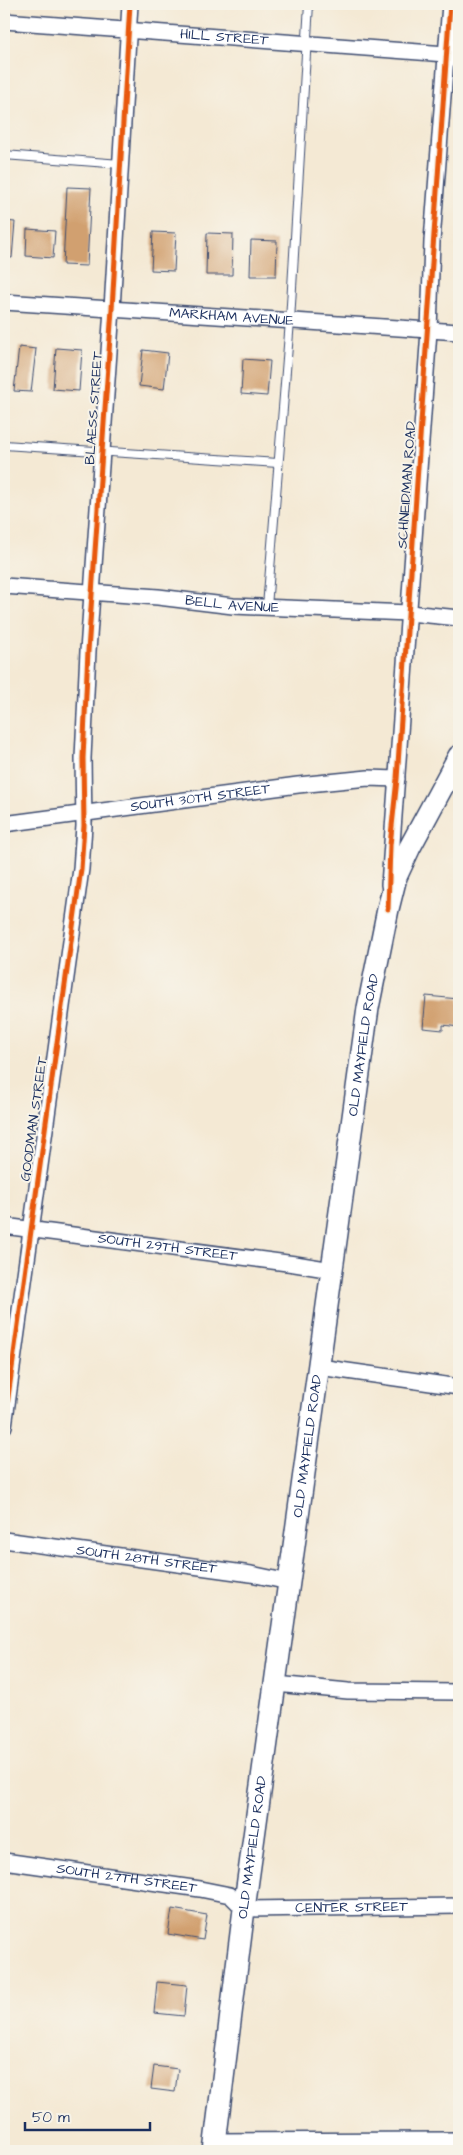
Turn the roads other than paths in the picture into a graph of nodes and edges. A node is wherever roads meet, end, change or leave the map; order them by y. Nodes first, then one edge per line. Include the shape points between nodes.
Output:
1 (130, 4) edge
2 (309, 4) edge
3 (450, 4) edge
4 (4, 21) edge
5 (128, 31) junction
6 (307, 42) junction
7 (446, 54) junction
8 (4, 155) edge
9 (121, 164) junction
10 (4, 302) edge
11 (112, 309) junction
12 (290, 321) junction
13 (429, 331) junction
14 (459, 332) edge
15 (4, 445) edge
16 (103, 452) junction
17 (278, 463) junction
18 (4, 586) edge
19 (93, 592) junction
20 (267, 608) junction
21 (409, 613) junction
22 (459, 618) edge
23 (459, 756) edge
24 (397, 779) junction
25 (84, 814) junction
26 (4, 824) edge
27 (388, 909) junction
28 (4, 1226) edge
29 (30, 1230) junction
30 (332, 1270) junction
31 (319, 1367) junction
32 (459, 1387) edge
33 (4, 1426) edge
34 (4, 1540) edge
35 (289, 1582) junction
36 (276, 1684) junction
37 (459, 1692) edge
38 (4, 1861) edge
39 (459, 1906) edge
40 (244, 1908) junction
41 (454, 2144) edge
42 (215, 2146) edge

1 - 5 street, BLAESS STREET
2 - 6 lane
3 - 7 street, SCHNEIDMAN ROAD
4 - 5 street, HILL STREET
5 - 6 street, HILL STREET
5 - 9 street, BLAESS STREET
6 - 7 street, HILL STREET
6 - 12 lane
7 - 13 street, SCHNEIDMAN ROAD via 432,241
8 - 9 lane
9 - 11 street, BLAESS STREET
10 - 11 street, MARKHAM AVENUE
11 - 12 street, MARKHAM AVENUE
11 - 16 street, BLAESS STREET
12 - 13 street, MARKHAM AVENUE
12 - 17 lane
13 - 14 street, MARKHAM AVENUE
13 - 21 street, SCHNEIDMAN ROAD
15 - 16 lane
16 - 17 lane
16 - 19 street, BLAESS STREET
17 - 20 lane
18 - 19 street, BELL AVENUE
19 - 20 street, BELL AVENUE
19 - 25 street, BLAESS STREET via 83,758
20 - 21 street, BELL AVENUE
21 - 22 street, BELL AVENUE
21 - 24 street, SCHNEIDMAN ROAD
23 - 27 main road, OLD MAYFIELD ROAD via 396,877
24 - 25 street, SOUTH 30TH STREET via 368,778 298,785
24 - 27 street, SCHNEIDMAN ROAD
25 - 26 street, SOUTH 30TH STREET
25 - 29 street, GOODMAN STREET via 79,878
27 - 30 main road, OLD MAYFIELD ROAD via 368,1008
28 - 29 street, SOUTH 29TH STREET
29 - 30 street, SOUTH 29TH STREET
29 - 33 street, GOODMAN STREET
30 - 31 main road, OLD MAYFIELD ROAD
31 - 32 street
31 - 35 main road, OLD MAYFIELD ROAD
34 - 35 street, SOUTH 28TH STREET
35 - 36 main road, OLD MAYFIELD ROAD
36 - 37 street via 348,1691
36 - 40 main road, OLD MAYFIELD ROAD
38 - 40 street, SOUTH 27TH STREET via 200,1889 230,1895
39 - 40 street, CENTER STREET
40 - 42 main road, OLD MAYFIELD ROAD
41 - 42 street

